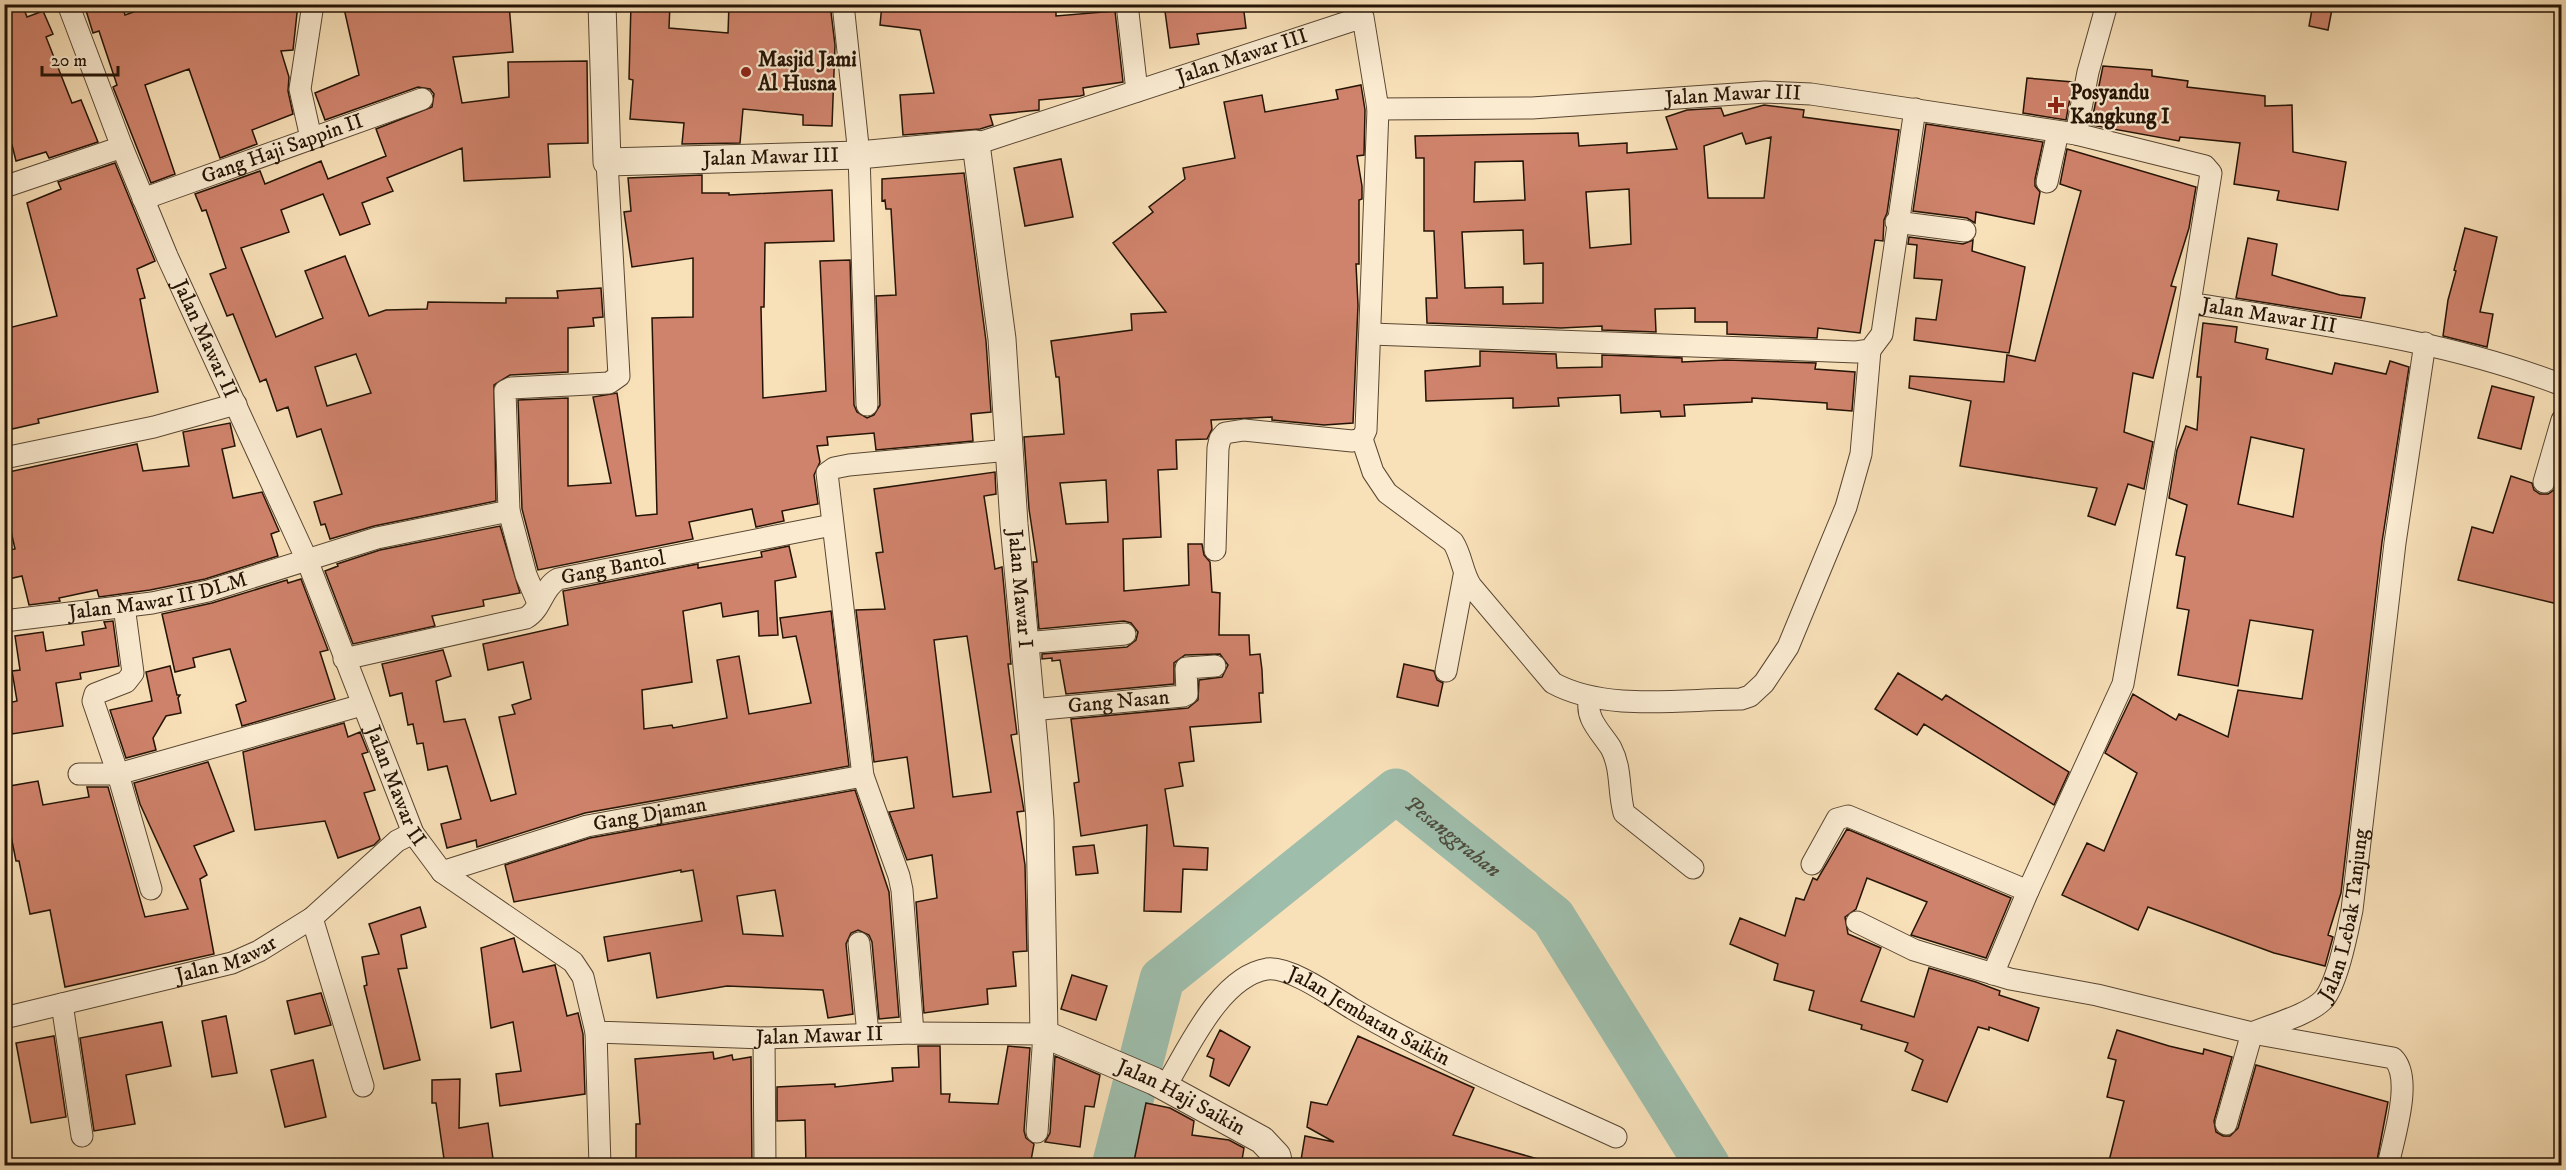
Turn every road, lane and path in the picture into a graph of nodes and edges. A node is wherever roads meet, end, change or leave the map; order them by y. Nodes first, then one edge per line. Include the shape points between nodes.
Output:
1 (68, 4) edge
2 (313, 4) edge
3 (602, 4) edge
4 (843, 4) edge
5 (1127, 4) edge
6 (2107, 4) edge
7 (1362, 11) edge
8 (1137, 91) junction
9 (422, 99) dead end
10 (1378, 109) junction
11 (1915, 109) junction
12 (2067, 133) junction
13 (310, 138) junction
14 (976, 144) junction
15 (122, 147) junction
16 (859, 155) junction
17 (607, 162) junction
18 (2048, 182) dead end
19 (4, 187) edge
20 (143, 199) junction
21 (1896, 222) junction
22 (1965, 231) dead end
23 (2190, 303) junction
24 (1371, 334) junction
25 (2425, 343) junction
26 (1870, 350) junction
27 (2562, 385) edge
28 (236, 404) junction
29 (867, 405) dead end
30 (2562, 420) edge
31 (1362, 439) junction
32 (1009, 450) junction
33 (9, 457) dead end
34 (2544, 482) dead end
35 (509, 511) junction
36 (832, 525) junction
37 (1215, 550) dead end
38 (307, 560) junction
39 (1464, 576) junction
40 (538, 603) junction
41 (124, 606) junction
42 (4, 621) edge
43 (1125, 634) dead end
44 (1025, 643) junction
45 (344, 659) junction
46 (1215, 666) dead end
47 (1446, 671) dead end
48 (1590, 698) junction
49 (362, 705) junction
50 (1031, 710) junction
51 (79, 774) dead end
52 (118, 774) junction
53 (863, 776) junction
54 (413, 833) junction
55 (1812, 864) dead end
56 (1693, 868) dead end
57 (442, 872) junction
58 (151, 889) dead end
59 (2028, 891) junction
60 (312, 918) junction
61 (1857, 922) dead end
62 (859, 943) dead end
63 (1993, 974) junction
64 (62, 1004) junction
65 (4, 1018) edge
66 (596, 1032) junction
67 (913, 1033) junction
68 (2253, 1033) junction
69 (868, 1034) junction
70 (1044, 1034) junction
71 (764, 1038) junction
72 (1104, 1058) joint
73 (1159, 1084) junction
74 (363, 1086) dead end
75 (2226, 1124) dead end
76 (1037, 1132) dead end
77 (82, 1136) dead end
78 (1616, 1137) dead end
79 (600, 1166) edge
80 (765, 1166) edge
81 (1279, 1166) edge
82 (2388, 1166) edge

1 - 15 street, Jalan Mawar II
2 - 13 street via 300,88
3 - 17 street
4 - 16 street
5 - 8 street
6 - 12 street
7 - 8 street, Jalan Mawar III
7 - 10 street, Jalan Mawar III
8 - 14 street, Jalan Mawar III
9 - 13 street, Gang Haji Sappin II
10 - 11 street, Jalan Mawar III via 1532,108 1765,92 1811,94
10 - 24 street
11 - 12 street, Jalan Mawar III
11 - 21 street
12 - 18 street
12 - 23 street, Jalan Mawar III via 2209,168
13 - 20 street, Gang Haji Sappin II
14 - 16 street, Jalan Mawar III
14 - 32 street, Jalan Mawar I via 1002,339
15 - 19 street
15 - 20 street, Jalan Mawar II
16 - 17 street, Jalan Mawar III
16 - 29 street
17 - 35 street via 620,376 609,383 505,391
20 - 28 street, Jalan Mawar II
21 - 22 street
21 - 26 street via 1882,334
23 - 25 street, Jalan Mawar III
23 - 59 street via 2123,684
24 - 26 street
24 - 31 street via 1366,430
25 - 27 street, Jalan Mawar III
25 - 68 street, Jalan Lebak Tanjung via 2395,543 2352,910 2339,961 2323,999 2298,1015
26 - 48 street via 1861,454 1846,507 1788,647 1764,683 1742,699
28 - 33 street via 154,427
28 - 38 street, Jalan Mawar II
30 - 34 street
31 - 37 street via 1244,430 1225,433 1218,448
31 - 39 street via 1383,488 1453,542
32 - 36 street via 829,470
32 - 44 street, Jalan Mawar I
35 - 38 street, Jalan Mawar II DLM via 377,538
35 - 40 street via 526,575
36 - 40 street, Gang Bantol via 558,579 549,585
36 - 53 street
38 - 41 street, Jalan Mawar II DLM via 208,591
38 - 45 street, Jalan Mawar II
39 - 47 street
39 - 48 street via 1553,683
40 - 45 street, Gang Bantol via 526,618
41 - 42 street, Jalan Mawar II DLM
41 - 52 street via 134,674 126,682 95,694 93,701
43 - 44 street
44 - 50 street, Jalan Mawar I
45 - 49 street, Jalan Mawar II
46 - 50 street, Gang Nasan via 1186,668 1187,694 1183,696
48 - 56 street via 1589,714 1611,749 1619,772 1624,813
49 - 52 street
49 - 54 street, Jalan Mawar II
50 - 70 street, Jalan Mawar I via 1040,830
51 - 52 street
52 - 58 street
53 - 57 street, Gang Djaman via 587,826
53 - 67 street via 900,880
54 - 57 street, Jalan Mawar II
54 - 60 street, Jalan Mawar via 397,841
55 - 59 street via 1837,819 1848,816
57 - 66 street, Jalan Mawar II via 573,962 584,977
59 - 63 street
60 - 64 street, Jalan Mawar via 232,963
60 - 74 street
61 - 63 street via 1914,950
62 - 69 street
63 - 68 street
64 - 65 street, Jalan Mawar
64 - 77 street
66 - 71 street, Jalan Mawar II
66 - 79 street
67 - 69 street, Jalan Mawar II
67 - 70 street, Jalan Mawar II
68 - 75 street
68 - 82 street via 2393,1058 2403,1076 2403,1089
69 - 71 street, Jalan Mawar II
70 - 72 street, Jalan Mawar II
70 - 76 street
71 - 80 street
72 - 73 street, Jalan Haji Saikin
73 - 78 street, Jalan Jembatan Saikin via 1222,995 1240,981 1268,969 1306,980 1456,1066
73 - 81 street, Jalan Haji Saikin via 1262,1140 1277,1156

